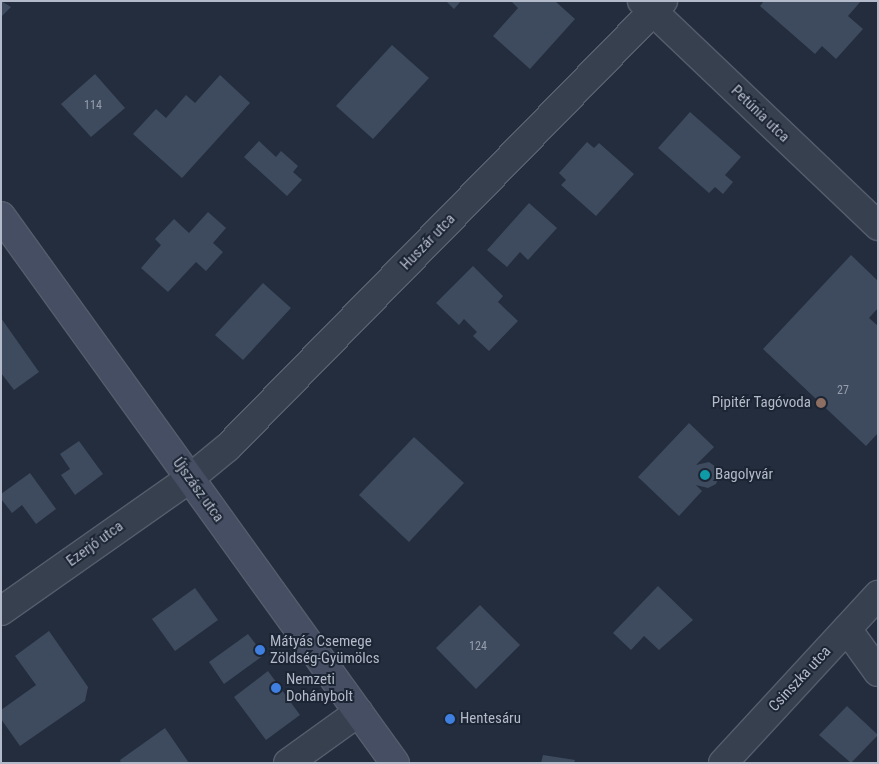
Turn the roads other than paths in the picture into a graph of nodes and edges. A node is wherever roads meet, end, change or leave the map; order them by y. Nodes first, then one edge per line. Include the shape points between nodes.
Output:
1 (653, 5) edge
2 (878, 226) edge
3 (5, 230) edge
4 (190, 479) junction
5 (878, 596) edge
6 (1, 611) edge
7 (847, 629) junction
8 (878, 672) edge
9 (359, 712) junction
10 (288, 763) edge
11 (395, 763) edge
12 (723, 763) edge

1 - 2 street, Petúnia utca
1 - 4 street, Huszár utca via 228,447
3 - 4 street, Újszász utca
4 - 6 street, Ezerjó utca
4 - 9 street, Újszász utca
5 - 7 street, Csinszka utca
7 - 8 street
7 - 12 street, Csinszka utca
9 - 10 street
9 - 11 street, Újszász utca

